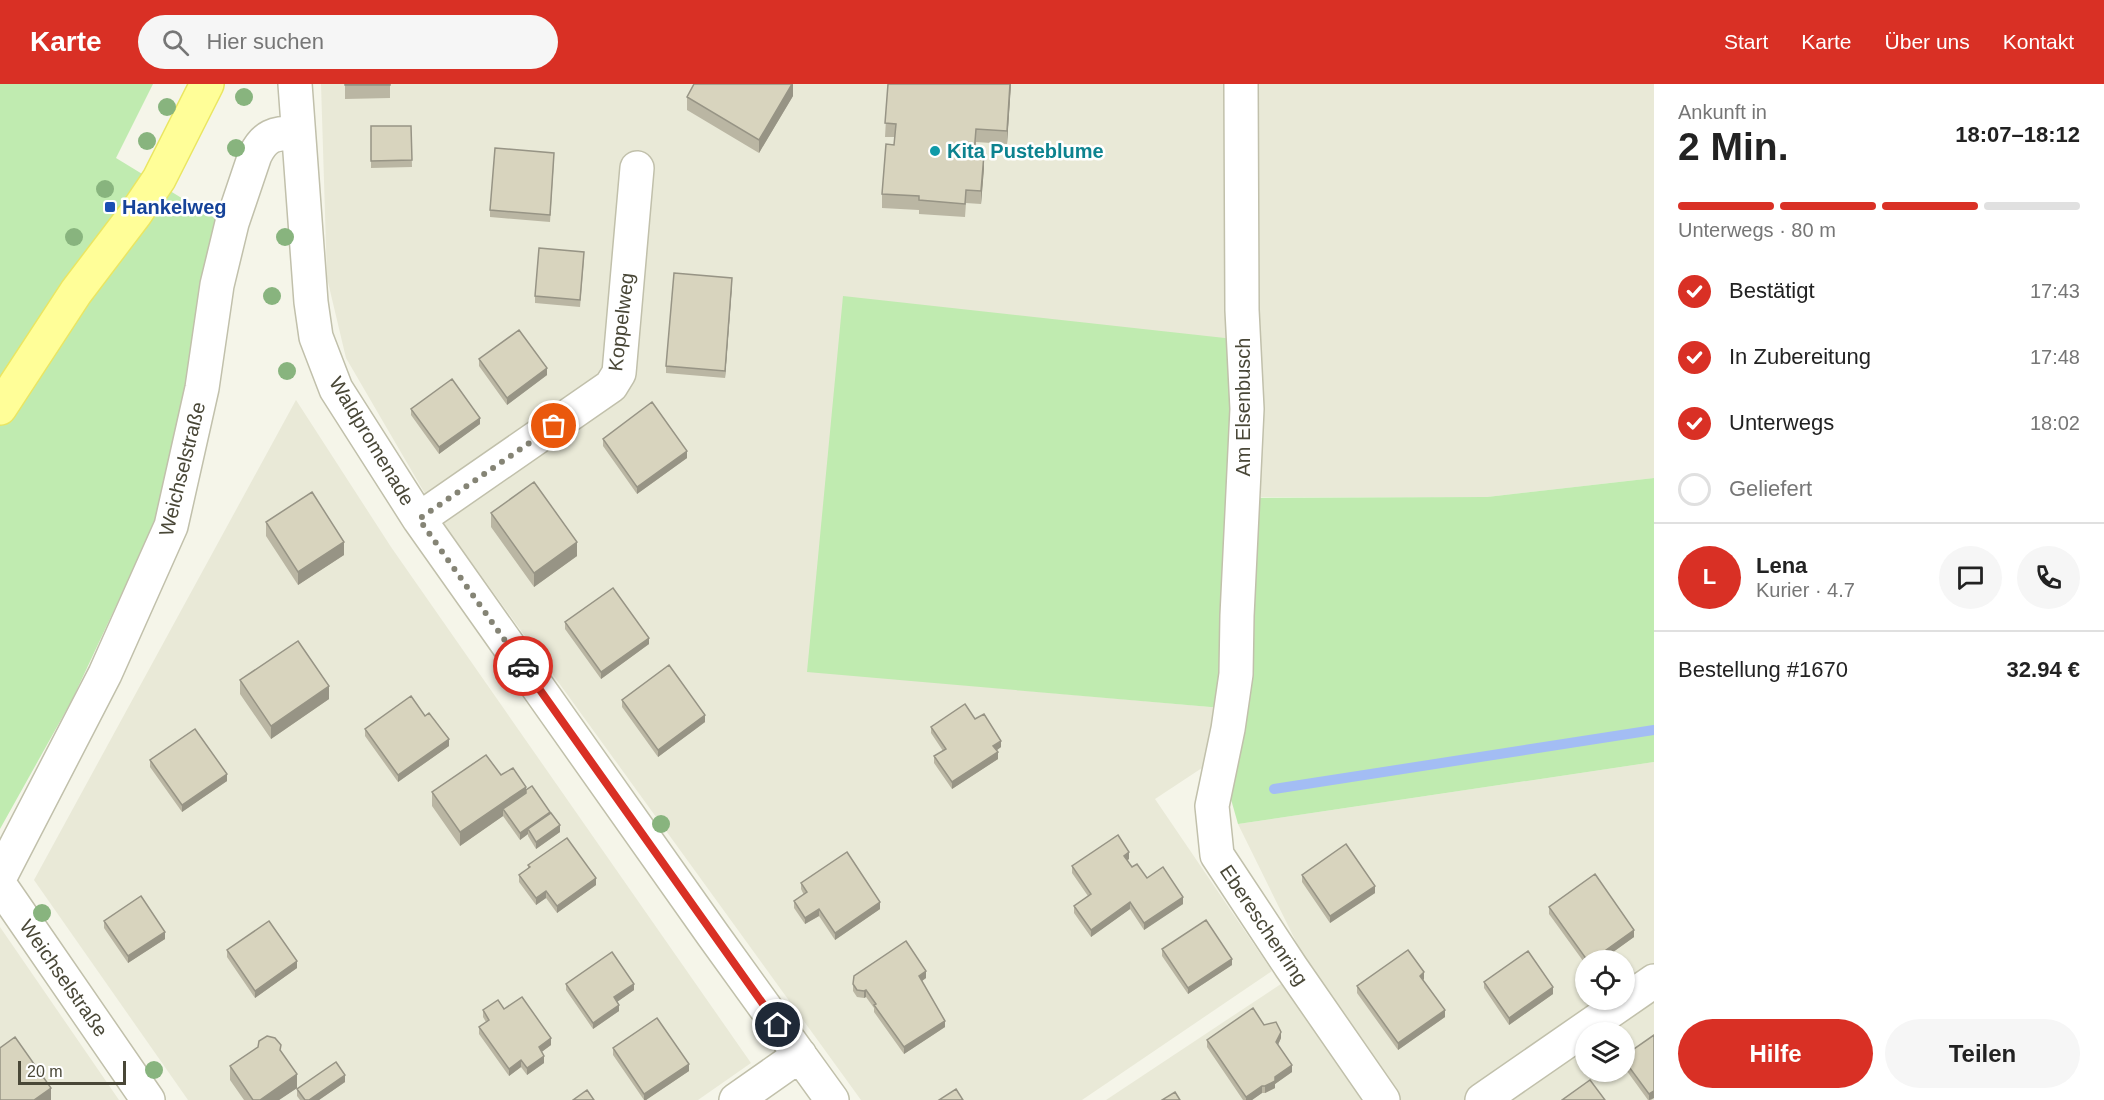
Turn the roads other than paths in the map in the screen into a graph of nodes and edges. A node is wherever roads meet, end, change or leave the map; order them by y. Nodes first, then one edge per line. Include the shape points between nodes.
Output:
1 (207, 84) edge
2 (295, 84) edge
3 (1241, 84) edge
4 (298, 132) junction
5 (637, 168) dead end
6 (0, 408) edge
7 (419, 519) junction
8 (1228, 729) joint
9 (0, 877) edge
10 (0, 885) edge
11 (1654, 981) edge
12 (800, 1055) junction
13 (148, 1100) edge
14 (736, 1100) edge
15 (832, 1100) edge
16 (1383, 1100) edge
17 (1482, 1100) edge

1 - 6 main road via 159,179 76,292
2 - 4 street, Waldpromenade
3 - 8 street, Am Elsenbusch via 1242,310 1247,409 1236,674
4 - 7 street, Waldpromenade via 316,337 336,389
4 - 9 street, Weichselstraße via 272,134 255,155 217,285 202,388 171,526 105,674
5 - 7 street, Koppelweg via 619,373 611,386
7 - 12 street, Waldpromenade
8 - 16 street, Ebereschenring via 1212,806 1217,855
10 - 13 street, Weichselstraße
11 - 17 street
12 - 14 street
12 - 15 street, Waldpromenade

